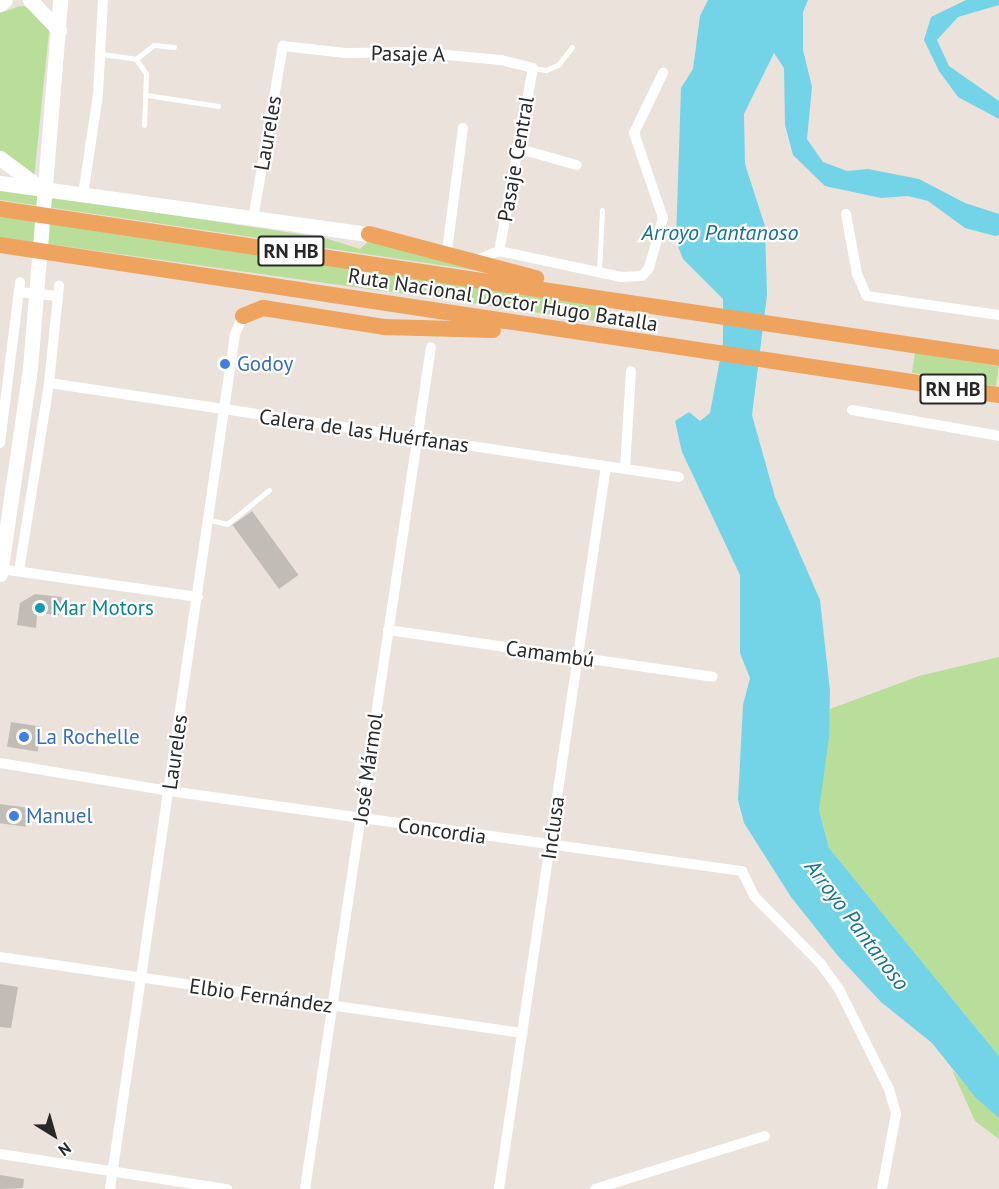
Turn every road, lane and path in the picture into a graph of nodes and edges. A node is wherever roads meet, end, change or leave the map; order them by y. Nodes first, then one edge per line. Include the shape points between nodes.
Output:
1 (5, 0) edge
2 (30, 0) edge
3 (60, 0) edge
4 (103, 0) edge
5 (0, 4) edge
6 (59, 30) junction
7 (283, 46) joint
8 (174, 47) dead end
9 (572, 48) dead end
10 (102, 54) junction
11 (135, 59) junction
12 (533, 68) junction
13 (663, 73) dead end
14 (147, 95) junction
15 (218, 106) dead end
16 (144, 125) dead end
17 (463, 128) dead end
18 (516, 148) junction
19 (0, 158) edge
20 (577, 165) dead end
21 (0, 183) edge
22 (43, 189) junction
23 (83, 195) junction
24 (0, 209) edge
25 (602, 210) dead end
26 (846, 214) dead end
27 (253, 219) junction
28 (369, 234) joint
29 (0, 245) edge
30 (447, 251) junction
31 (500, 251) junction
32 (476, 260) junction
33 (599, 272) junction
34 (583, 293) junction
35 (999, 315) edge
36 (243, 316) joint
37 (581, 335) junction
38 (431, 347) dead end
39 (999, 358) edge
40 (631, 371) dead end
41 (5, 377) edge
42 (49, 383) junction
43 (999, 395) edge
44 (225, 410) junction
45 (852, 410) dead end
46 (999, 436) edge
47 (416, 439) junction
48 (0, 443) edge
49 (606, 466) junction
50 (625, 469) junction
51 (679, 477) dead end
52 (269, 490) dead end
53 (210, 520) junction
54 (1, 569) edge
55 (19, 571) junction
56 (0, 574) edge
57 (198, 597) junction
58 (388, 630) junction
59 (578, 659) junction
60 (713, 677) dead end
61 (0, 763) edge
62 (169, 791) junction
63 (361, 819) junction
64 (550, 846) junction
65 (0, 957) edge
66 (141, 979) junction
67 (330, 1005) junction
68 (522, 1033) junction
69 (765, 1136) dead end
70 (0, 1154) edge
71 (112, 1172) junction
72 (110, 1189) edge
73 (227, 1189) edge
74 (305, 1189) edge
75 (499, 1189) edge
76 (595, 1189) edge
77 (882, 1189) edge

1 - 5 main road
2 - 6 main road
3 - 6 main road
4 - 10 street
6 - 54 main road via 30,368
7 - 12 street, Pasaje A via 346,53 465,55
7 - 27 street, Laureles
8 - 11 lane via 154,45
9 - 12 lane via 558,66 546,70
10 - 11 lane
10 - 23 street
11 - 14 lane via 146,74
12 - 18 street, Pasaje Central
13 - 33 street via 634,133 663,218 653,256 642,276
14 - 15 lane
14 - 16 lane
17 - 30 street
18 - 20 street
18 - 31 street, Pasaje Central
19 - 22 main road
21 - 22 main road
22 - 23 main road
23 - 27 main road
24 - 34 highway, Ruta Nacional Doctor Hugo Batalla / RN HB
25 - 33 lane
26 - 35 street via 857,274 867,296
27 - 28 main road
28 - 30 highway
29 - 37 highway, Ruta Nacional Doctor Hugo Batalla / RN HB
30 - 32 highway
31 - 32 street
31 - 33 street
32 - 34 highway
34 - 39 highway, Ruta Nacional Doctor Hugo Batalla / RN HB
36 - 37 highway via 263,308 384,327
36 - 44 street, Laureles via 235,334
37 - 43 highway, Ruta Nacional Doctor Hugo Batalla / RN HB
38 - 47 street, José Mármol
40 - 50 street
41 - 42 street via 20,287 58,291
41 - 48 street
42 - 44 street, Calera de las Huérfanas
42 - 55 street
44 - 47 street, Calera de las Huérfanas
44 - 53 street, Laureles
45 - 46 street
47 - 49 street, Calera de las Huérfanas
47 - 58 street, José Mármol
49 - 50 street, Calera de las Huérfanas
49 - 59 street, Inclusa
50 - 51 street, Calera de las Huérfanas
52 - 53 lane via 227,524
53 - 57 street, Laureles
54 - 55 street
54 - 56 main road
55 - 57 street
57 - 62 street, Laureles
58 - 59 street, Camambú
58 - 63 street, José Mármol
59 - 60 street, Camambú
59 - 64 street, Inclusa
61 - 62 street, Concordia
62 - 63 street, Concordia
62 - 66 street, Laureles
63 - 64 street, Concordia
63 - 67 street, José Mármol
64 - 68 street, Inclusa
64 - 77 street, Concordia via 742,871 754,896 806,947 839,989 889,1089 896,1114
65 - 66 street, Elbio Fernández
66 - 67 street, Elbio Fernández
66 - 71 street, Laureles
67 - 68 street, Elbio Fernández
67 - 74 street, José Mármol
68 - 75 street, Inclusa
69 - 76 street
70 - 71 street
71 - 72 street, Laureles
71 - 73 street

